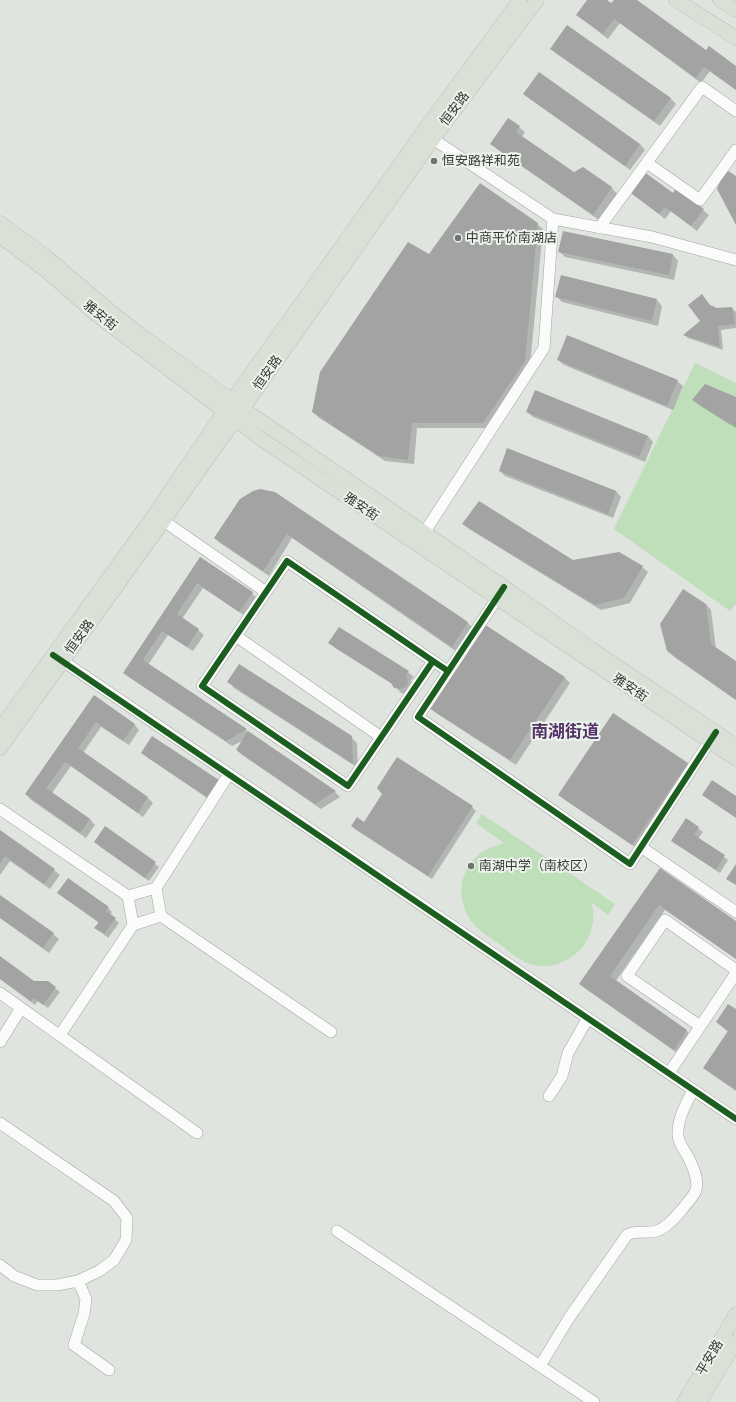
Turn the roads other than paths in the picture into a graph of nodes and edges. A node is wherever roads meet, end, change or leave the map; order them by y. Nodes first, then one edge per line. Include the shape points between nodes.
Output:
1 (520, 0) edge
2 (537, 0) edge
3 (676, 0) edge
4 (720, 0) edge
5 (736, 10) edge
6 (736, 38) edge
7 (736, 111) edge
8 (428, 136) junction
9 (736, 150) edge
10 (646, 163) junction
11 (553, 219) junction
12 (0, 223) edge
13 (599, 228) junction
14 (0, 236) edge
15 (736, 260) edge
16 (233, 410) junction
17 (159, 517) junction
18 (424, 533) junction
19 (266, 592) junction
20 (500, 593) junction
21 (236, 636) junction
22 (58, 658) junction
23 (434, 661) junction
24 (448, 671) junction
25 (0, 729) edge
26 (381, 737) junction
27 (713, 737) junction
28 (736, 746) edge
29 (0, 748) edge
30 (736, 759) edge
31 (229, 774) junction
32 (0, 809) edge
33 (641, 847) junction
34 (156, 888) junction
35 (128, 896) junction
36 (736, 912) edge
37 (161, 916) junction
38 (133, 925) junction
39 (736, 971) edge
40 (0, 993) edge
41 (21, 1008) junction
42 (588, 1018) junction
43 (700, 1026) junction
44 (331, 1032) dead end
45 (60, 1035) junction
46 (0, 1042) edge
47 (669, 1073) junction
48 (693, 1090) junction
49 (549, 1096) dead end
50 (736, 1119) edge
51 (0, 1123) edge
52 (197, 1133) dead end
53 (337, 1231) dead end
54 (2, 1270) edge
55 (78, 1281) junction
56 (736, 1314) edge
57 (736, 1341) edge
58 (540, 1366) junction
59 (109, 1370) dead end
60 (594, 1402) edge
61 (684, 1402) edge
62 (700, 1402) edge

1 - 8 main road, 恒安路
2 - 8 main road, 恒安路
3 - 6 main road
4 - 5 main road
7 - 10 street via 702,87
8 - 11 street
8 - 16 main road, 恒安路
9 - 10 street via 700,200
10 - 13 street
11 - 13 street
11 - 18 street via 544,348
12 - 16 main road, 雅安街 via 45,256
13 - 15 street via 652,237
14 - 16 main road, 雅安街 via 48,272 97,315
16 - 17 main road, 恒安路
16 - 18 main road, 雅安街
16 - 20 main road, 雅安街 via 270,446
17 - 19 street
17 - 22 main road, 恒安路
18 - 20 main road, 雅安街
19 - 21 street
19 - 23 street via 287,561
20 - 24 street
20 - 27 main road, 雅安街 via 590,648
21 - 26 street
21 - 26 street via 202,686 348,786
22 - 25 main road, 恒安路
22 - 29 main road, 恒安路
22 - 31 street
23 - 24 street
23 - 26 street
24 - 33 street via 418,717 630,864
27 - 28 main road, 雅安街
27 - 30 main road, 雅安街
27 - 33 street
31 - 34 street
31 - 42 street
32 - 35 street
33 - 36 street
34 - 35 street
34 - 37 street
35 - 38 street
37 - 38 street
37 - 44 street
38 - 45 street
39 - 43 street
39 - 43 street via 665,920 627,976
40 - 41 street
41 - 45 street
41 - 46 street
42 - 47 street
42 - 49 street via 568,1053 562,1076
43 - 47 street
45 - 52 street
47 - 48 street
48 - 50 street
48 - 58 street via 680,1118 678,1136 694,1172 696,1191 660,1230 653,1233 640,1231 627,1235 569,1318
51 - 55 street via 114,1202 127,1218 126,1240 114,1260
53 - 58 street
54 - 55 street via 37,1285
55 - 59 street via 86,1298 84,1314 74,1345
56 - 61 main road, 平安路
57 - 62 main road, 平安路
58 - 60 street

